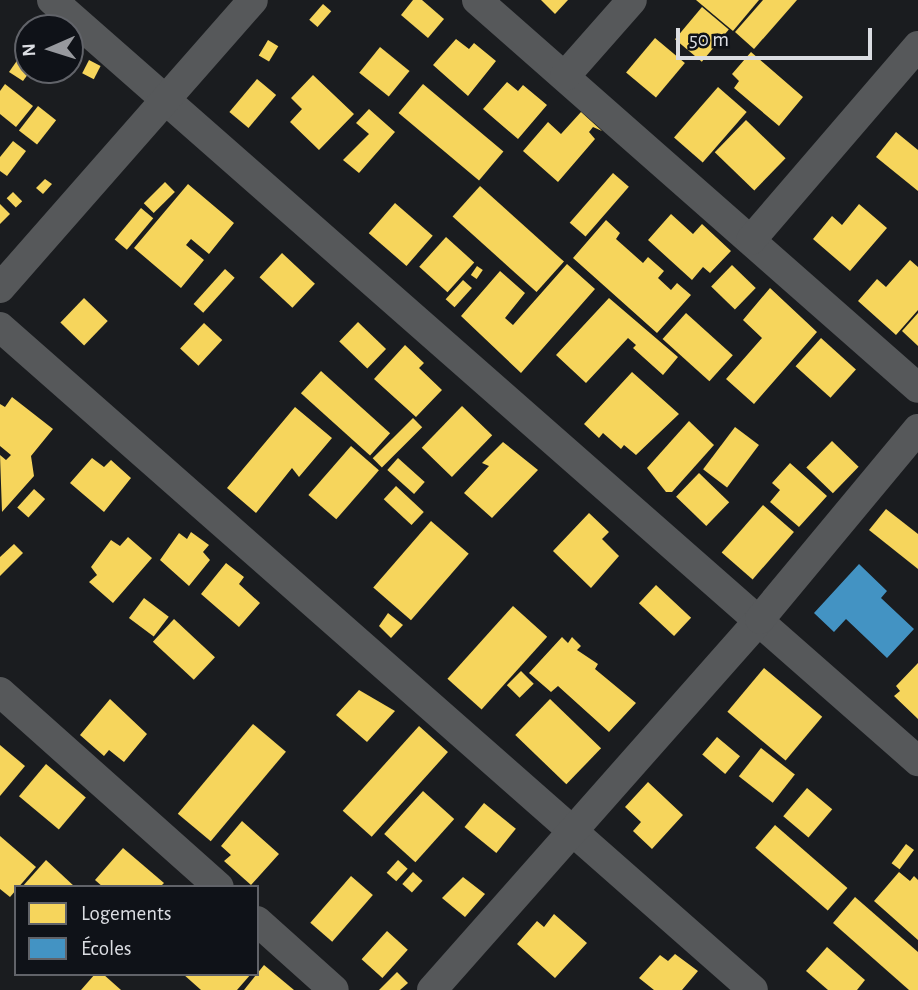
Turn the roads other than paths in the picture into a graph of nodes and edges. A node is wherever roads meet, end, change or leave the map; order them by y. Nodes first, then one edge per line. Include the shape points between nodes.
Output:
1 (52, 0) edge
2 (253, 0) edge
3 (477, 0) edge
4 (632, 0) edge
5 (918, 47) edge
6 (565, 76) junction
7 (163, 100) junction
8 (751, 240) junction
9 (0, 288) edge
10 (0, 327) edge
11 (918, 388) edge
12 (918, 429) edge
13 (760, 619) junction
14 (0, 692) edge
15 (918, 761) edge
16 (572, 832) junction
17 (217, 885) edge
18 (259, 923) edge
19 (334, 990) edge
20 (432, 990) edge
21 (753, 990) edge

1 - 7 street
2 - 7 street
3 - 6 street
4 - 6 street
5 - 8 street
6 - 8 street
7 - 9 street
7 - 13 street
8 - 11 street
10 - 16 street
12 - 13 street
13 - 15 street
13 - 16 street
14 - 17 street
16 - 20 street
16 - 21 street
18 - 19 street

